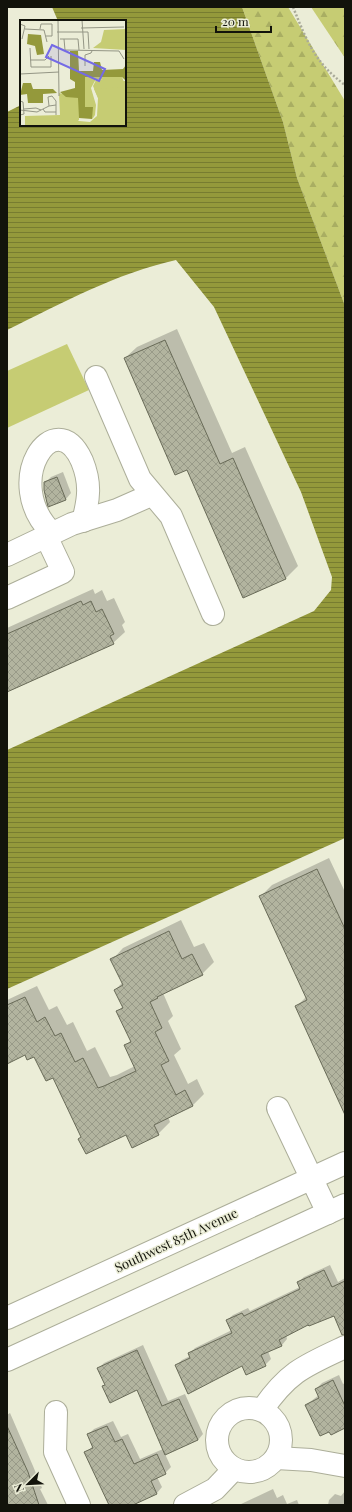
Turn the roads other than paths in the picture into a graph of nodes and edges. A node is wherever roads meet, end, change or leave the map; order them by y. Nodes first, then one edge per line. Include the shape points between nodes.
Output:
1 (96, 377) dead end
2 (12, 468) dead end
3 (11, 489) dead end
4 (151, 495) junction
5 (83, 521) junction
6 (49, 535) junction
7 (7, 555) edge
8 (7, 598) edge
9 (212, 614) dead end
10 (278, 1108) dead end
11 (345, 1163) edge
12 (312, 1178) junction
13 (336, 1209) edge
14 (7, 1318) edge
15 (345, 1347) edge
16 (7, 1360) edge
17 (262, 1410) junction
18 (56, 1412) dead end
19 (276, 1458) junction
20 (345, 1466) edge
21 (234, 1469) junction
22 (79, 1505) edge
23 (185, 1505) edge

1 - 4 street via 140,479
2 - 5 street via 19,454 37,443 58,441 72,448 81,459 89,484 88,503
3 - 6 street via 23,514
4 - 5 street
4 - 9 street via 171,516
5 - 6 street
6 - 7 street
6 - 8 street via 64,572
10 - 12 street
11 - 12 street, Southwest 85th Avenue
12 - 13 street
12 - 14 street, Southwest 85th Avenue
13 - 16 street
15 - 17 street via 292,1374
17 - 19 street via 270,1415 280,1431 280,1450
17 - 21 street via 236,1410 222,1422 218,1430 219,1452
18 - 22 street via 55,1452
19 - 20 street via 311,1460
19 - 21 street via 257,1472
21 - 23 street via 215,1489

